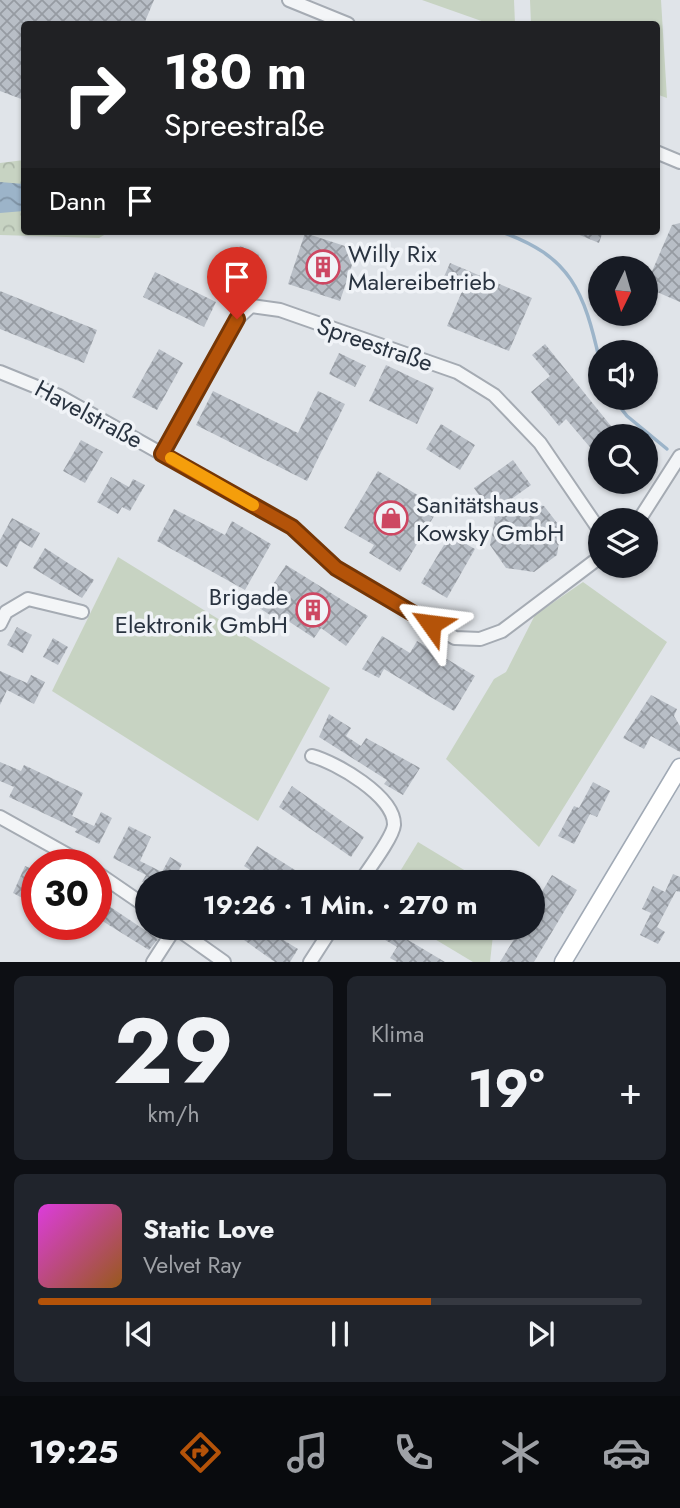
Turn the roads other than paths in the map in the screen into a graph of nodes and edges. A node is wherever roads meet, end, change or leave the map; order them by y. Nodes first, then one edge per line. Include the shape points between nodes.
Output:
1 (289, 0) edge
2 (341, 21) edge
3 (660, 154) edge
4 (680, 162) edge
5 (0, 372) edge
6 (162, 454) junction
7 (680, 456) edge
8 (647, 508) edge
9 (588, 513) edge
10 (588, 566) edge
11 (82, 612) dead end
12 (0, 624) edge
13 (312, 756) dead end
14 (680, 767) edge
15 (0, 817) edge
16 (57, 849) edge
17 (367, 870) edge
18 (112, 883) edge
19 (135, 899) edge
20 (168, 940) edge
21 (193, 940) edge
22 (324, 940) edge
23 (153, 962) edge
24 (224, 962) edge
25 (310, 962) edge
26 (563, 962) edge

1 - 2 street
3 - 4 street
5 - 6 street, Havelstraße via 59,396
6 - 9 street, Spreestraße via 237,319 251,306 279,310 457,372 494,395 540,443
6 - 10 street, Havelstraße via 292,527 336,568 455,638 480,639 502,632
7 - 8 street
11 - 12 street via 28,599 6,612
13 - 17 street via 354,775 393,818 393,829
14 - 26 main road
15 - 16 street
18 - 19 street
20 - 23 street
21 - 24 street
22 - 25 street

